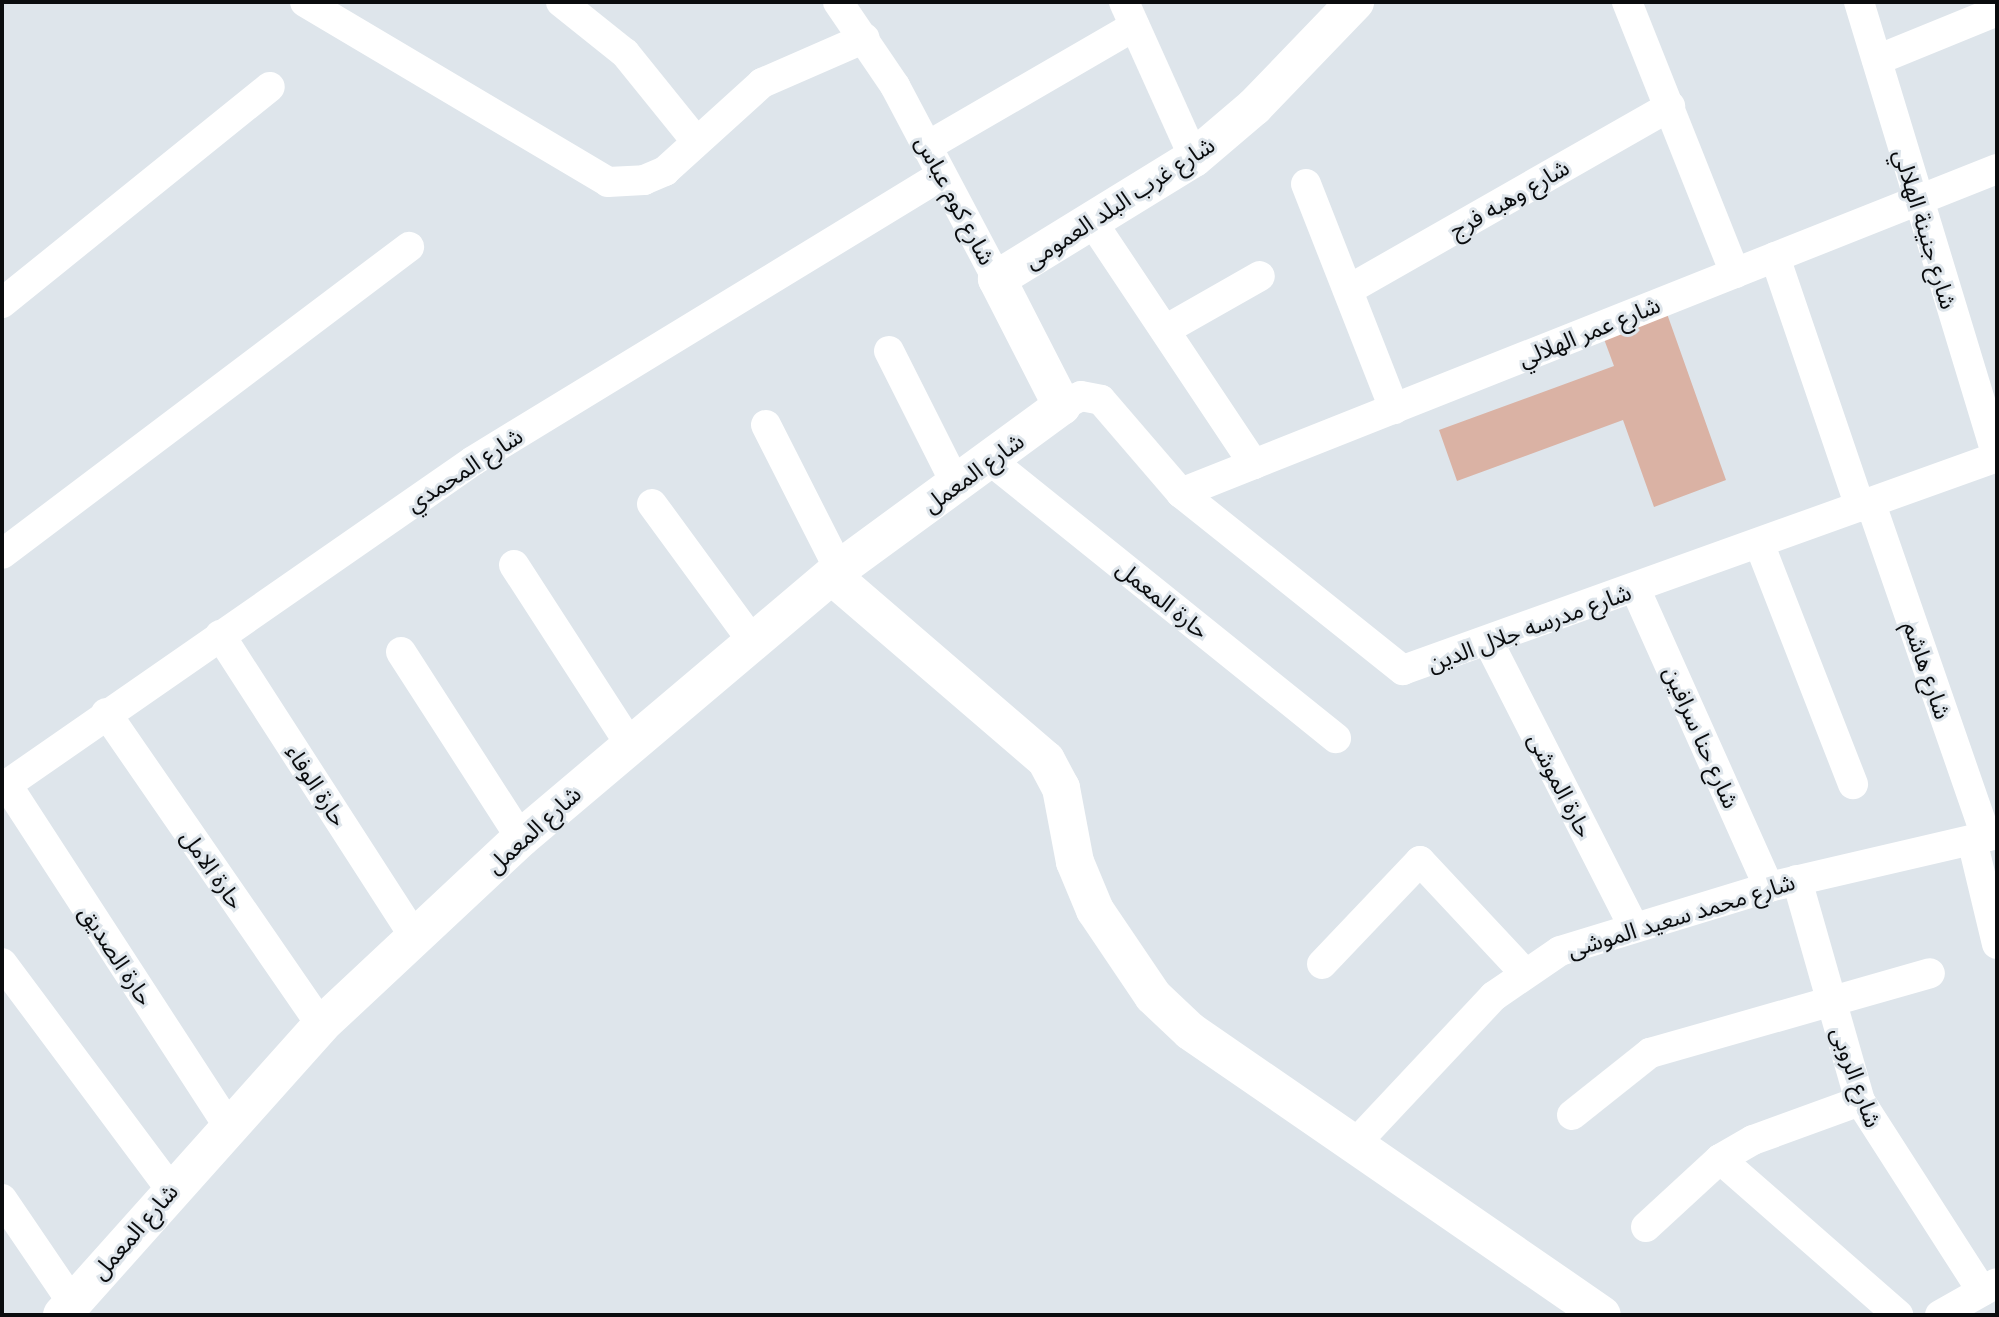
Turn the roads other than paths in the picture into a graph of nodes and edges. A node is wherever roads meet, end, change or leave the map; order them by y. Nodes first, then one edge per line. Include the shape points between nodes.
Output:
1 (305, 2) edge
2 (561, 2) edge
3 (838, 2) edge
4 (1354, 2) edge
5 (1627, 2) edge
6 (1859, 2) edge
7 (1997, 11) edge
8 (1129, 14) edge
9 (865, 38) junction
10 (1877, 60) junction
11 (271, 87) dead end
12 (1670, 106) junction
13 (696, 141) junction
14 (926, 147) junction
15 (1194, 158) junction
16 (1997, 169) edge
17 (942, 175) junction
18 (1306, 184) dead end
19 (1916, 202) junction
20 (1093, 223) junction
21 (408, 247) dead end
22 (1775, 257) junction
23 (1735, 273) junction
24 (1260, 276) dead end
25 (997, 279) junction
26 (1348, 290) junction
27 (2, 303) edge
28 (1165, 330) junction
29 (888, 351) dead end
30 (1062, 406) junction
31 (1394, 410) junction
32 (766, 425) dead end
33 (1997, 456) edge
34 (990, 460) junction
35 (1255, 464) junction
36 (956, 484) junction
37 (1181, 493) junction
38 (652, 504) dead end
39 (1865, 505) junction
40 (1759, 543) junction
41 (2, 554) edge
42 (513, 565) dead end
43 (836, 573) junction
44 (1635, 588) junction
45 (220, 635) junction
46 (753, 642) junction
47 (1489, 643) junction
48 (401, 652) dead end
49 (106, 713) junction
50 (1336, 738) dead end
51 (629, 744) junction
52 (1853, 784) dead end
53 (4, 787) edge
54 (1985, 837) edge
55 (522, 838) junction
56 (1783, 883) junction
57 (1633, 926) junction
58 (414, 936) junction
59 (1997, 944) edge
60 (2, 963) edge
61 (1322, 964) dead end
62 (1524, 972) junction
63 (1930, 974) dead end
64 (1830, 1002) junction
65 (321, 1025) junction
66 (1860, 1101) junction
67 (1572, 1115) dead end
68 (228, 1125) junction
69 (1354, 1145) junction
70 (1720, 1159) junction
71 (170, 1188) junction
72 (2, 1199) edge
73 (1646, 1227) dead end
74 (1990, 1287) edge
75 (67, 1309) edge
76 (1602, 1315) edge
77 (1898, 1315) edge
78 (1940, 1315) edge

1 - 13 street via 608,182 665,171
2 - 13 street via 625,53
3 - 9 street, شارع كوم عباس
4 - 15 street, شارع غرب البلد العمومى via 1254,107
5 - 12 street
6 - 10 street, شارع جنينة الهلالي
7 - 10 street
8 - 14 street
8 - 15 street
9 - 13 street via 762,83
9 - 14 street, شارع كوم عباس
10 - 19 street, شارع جنينة الهلالي
11 - 27 street
12 - 23 street
12 - 26 street, شارع وهبه فرج
14 - 17 street, شارع كوم عباس
15 - 20 street, شارع غرب البلد العمومى
16 - 19 street, شارع عمر الهلالي
17 - 25 street, شارع كوم عباس
17 - 45 street, شارع المحمدي via 473,461
18 - 26 street
19 - 22 street, شارع عمر الهلالي
19 - 33 street, شارع جنينة الهلالي
20 - 25 street, شارع غرب البلد العمومى
20 - 28 street
21 - 41 street
22 - 23 street, شارع عمر الهلالي
22 - 39 street, شارع هاشم
23 - 31 street, شارع عمر الهلالي
24 - 28 street
25 - 30 street, شارع كوم عباس
26 - 31 street
28 - 35 street
29 - 36 street
30 - 34 street, شارع المعمل
30 - 37 street, شارع مدرسه جلال الدين via 1081,396 1101,400
31 - 35 street, شارع عمر الهلالي
32 - 43 street
33 - 39 street, شارع مدرسه جلال الدين
34 - 36 street, شارع المعمل
34 - 50 street, حارة المعمل
35 - 37 street, شارع عمر الهلالي
36 - 43 street, شارع المعمل
37 - 47 street, شارع مدرسه جلال الدين via 1403,670
38 - 46 street
39 - 40 street, شارع مدرسه جلال الدين
39 - 54 street, شارع هاشم
40 - 44 street, شارع مدرسه جلال الدين
40 - 52 street
42 - 51 street
43 - 46 street, شارع المعمل
43 - 69 street via 1046,760 1061,788 1076,862 1095,910 1153,996 1190,1031
44 - 47 street, شارع مدرسه جلال الدين
44 - 56 street, شارع حنا سرافين
45 - 49 street, شارع المحمدي
45 - 58 street, حارة الوفاء
46 - 51 street, شارع المعمل
47 - 57 street, حارة الموشى
48 - 55 street
49 - 53 street, شارع المحمدي
49 - 65 street, حارة الامل
51 - 55 street, شارع المعمل
53 - 68 street, حارة الصديق
54 - 56 street, شارع محمد سعيد الموشى
54 - 59 street, شارع هاشم
55 - 58 street, شارع المعمل
56 - 57 street, شارع محمد سعيد الموشى
56 - 64 street, شارع الروبى
57 - 62 street, شارع محمد سعيد الموشى via 1560,951
58 - 65 street, شارع المعمل
60 - 71 street
61 - 62 street via 1420,860
62 - 69 street, شارع محمد سعيد الموشى
63 - 64 street
64 - 66 street, شارع الروبى
64 - 67 street via 1650,1053
65 - 68 street, شارع المعمل
66 - 70 street
66 - 74 street, شارع الروبى via 1892,1159
68 - 71 street, شارع المعمل
69 - 76 street
70 - 73 street
70 - 77 street
71 - 75 street, شارع المعمل
72 - 75 street
74 - 78 street

